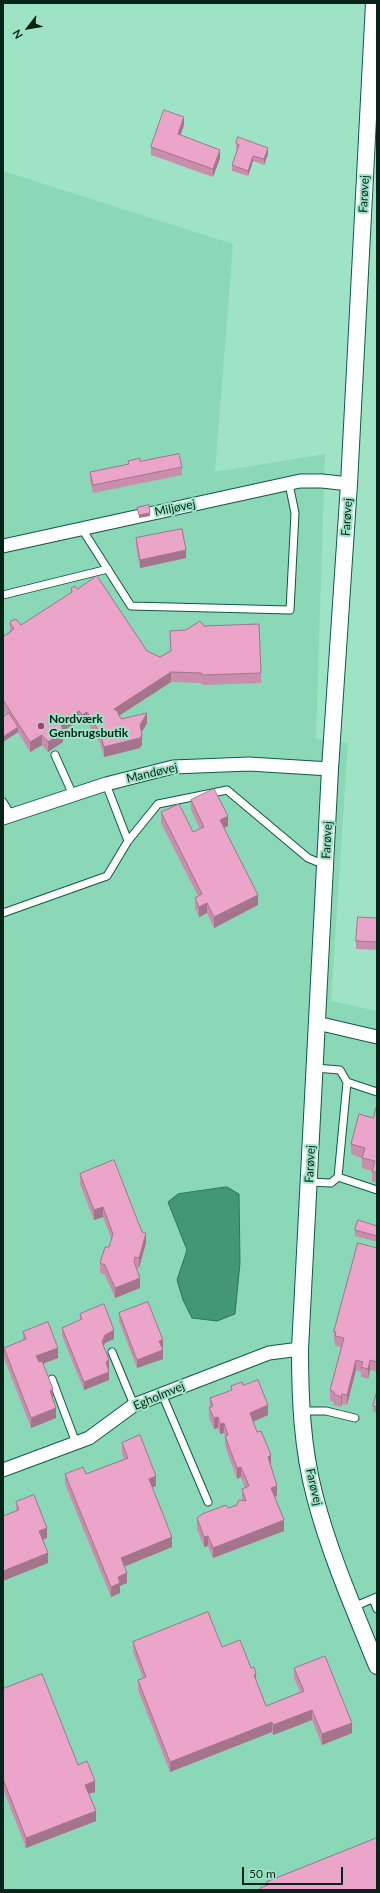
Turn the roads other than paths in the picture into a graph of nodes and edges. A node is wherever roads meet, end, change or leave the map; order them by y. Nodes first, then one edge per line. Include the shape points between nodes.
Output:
1 (374, 3) edge
2 (289, 484) junction
3 (349, 484) junction
4 (82, 529) junction
5 (3, 546) edge
6 (108, 569) junction
7 (3, 595) edge
8 (55, 755) dead end
9 (330, 769) junction
10 (106, 784) junction
11 (73, 795) junction
12 (3, 802) edge
13 (7, 817) edge
14 (128, 841) junction
15 (325, 866) junction
16 (3, 913) edge
17 (317, 1023) junction
18 (377, 1037) edge
19 (315, 1068) junction
20 (347, 1082) junction
21 (377, 1092) edge
22 (338, 1177) junction
23 (309, 1182) junction
24 (377, 1190) edge
25 (300, 1349) junction
26 (112, 1352) dead end
27 (52, 1379) dead end
28 (162, 1394) junction
29 (134, 1405) junction
30 (302, 1411) junction
31 (355, 1418) dead end
32 (76, 1443) junction
33 (3, 1470) edge
34 (208, 1502) dead end
35 (375, 1598) edge
36 (353, 1607) junction
37 (377, 1609) edge
38 (377, 1666) edge

1 - 3 street, Farøvej
2 - 3 street, Miljøvej via 322,481
2 - 4 street, Miljøvej
2 - 6 lane via 295,513 290,610 131,606
3 - 9 street, Farøvej
4 - 5 street, Miljøvej
4 - 6 lane
6 - 7 lane
8 - 11 lane
9 - 10 street, Mandøvej via 249,764 173,767
9 - 15 street, Farøvej
10 - 11 street, Mandøvej
10 - 14 lane
11 - 13 street, Mandøvej
12 - 13 lane
14 - 15 lane via 158,804 227,790 308,858
14 - 16 lane via 107,876
15 - 17 street, Farøvej
17 - 18 street
17 - 19 street, Farøvej
19 - 20 lane via 340,1070
19 - 23 street, Farøvej
20 - 21 lane
20 - 22 lane
22 - 23 lane via 331,1183
22 - 24 lane
23 - 25 street, Farøvej
25 - 28 street, Egholmvej via 269,1352
25 - 30 street, Farøvej
26 - 29 lane
27 - 32 lane
28 - 29 street, Egholmvej
28 - 34 lane
29 - 32 street, Egholmvej via 89,1438
30 - 31 lane via 326,1411
30 - 36 street, Farøvej via 304,1445 315,1497 334,1560
32 - 33 street, Egholmvej
35 - 36 lane
35 - 37 lane
36 - 38 street, Farøvej

